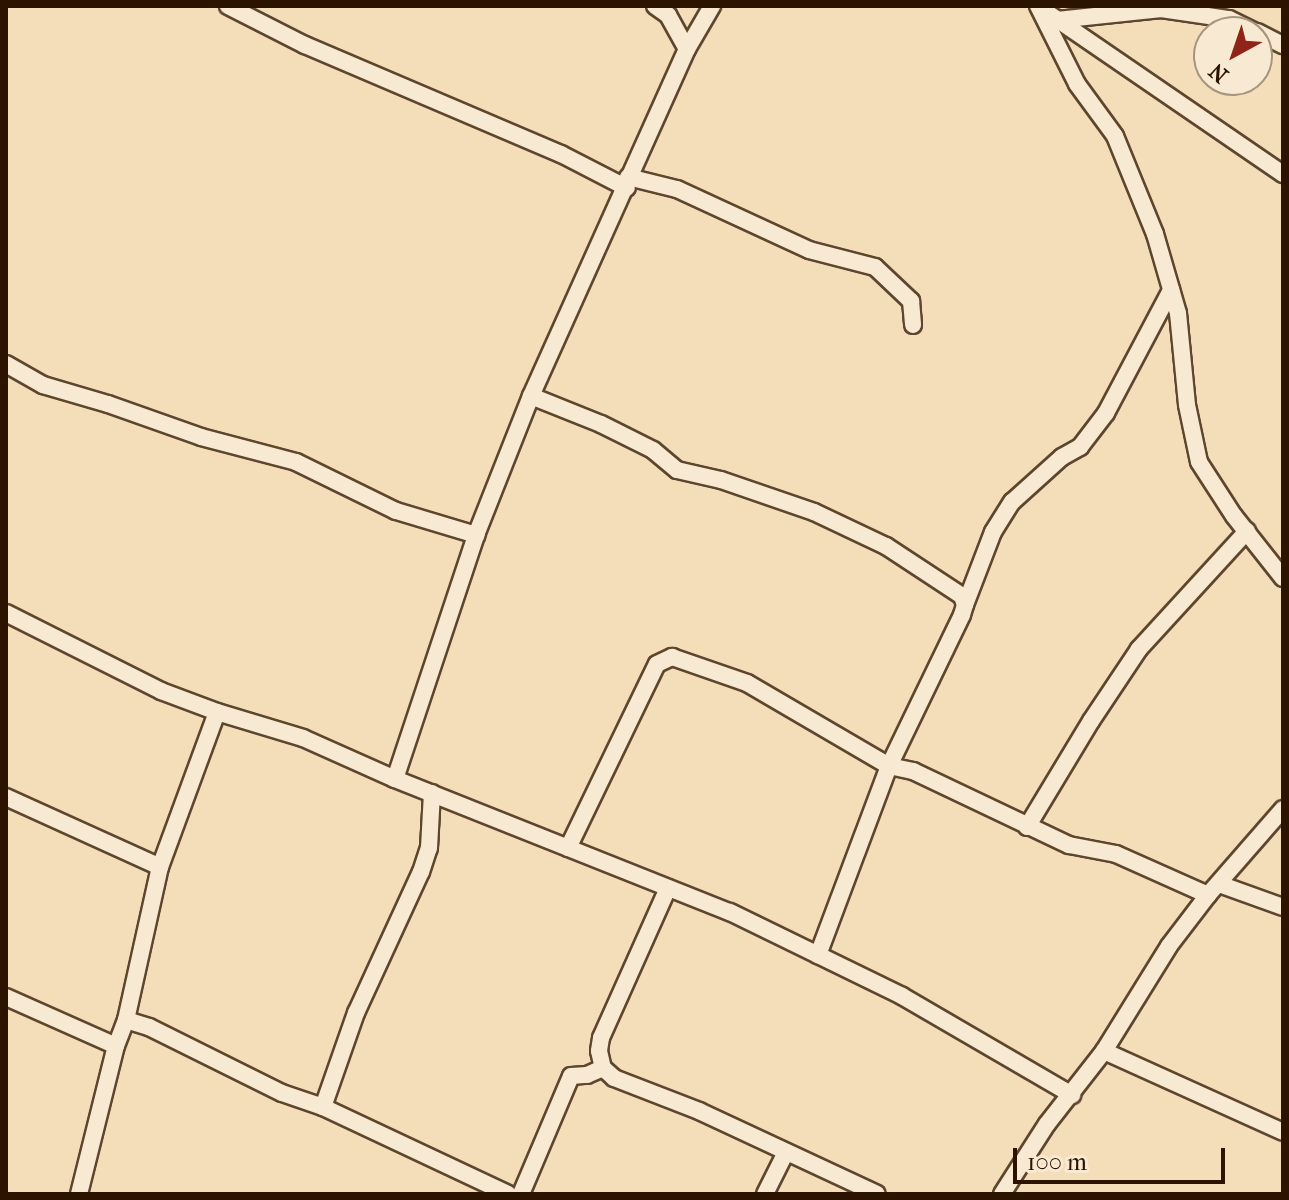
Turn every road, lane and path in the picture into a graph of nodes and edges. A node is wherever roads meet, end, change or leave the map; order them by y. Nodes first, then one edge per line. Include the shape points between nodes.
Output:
1 (228, 6) edge
2 (655, 6) edge
3 (712, 6) edge
4 (1038, 6) edge
5 (1209, 16) edge
6 (1057, 20) junction
7 (687, 49) junction
8 (1283, 174) edge
9 (628, 182) junction
10 (1171, 290) junction
11 (913, 325) dead end
12 (6, 364) edge
13 (531, 396) junction
14 (1247, 531) junction
15 (476, 535) junction
16 (1283, 578) edge
17 (965, 605) junction
18 (6, 613) edge
19 (217, 712) junction
20 (889, 766) junction
21 (395, 779) junction
22 (432, 793) junction
23 (6, 797) edge
24 (1283, 809) edge
25 (1027, 827) junction
26 (568, 848) junction
27 (160, 867) junction
28 (668, 888) junction
29 (1213, 889) junction
30 (1283, 907) edge
31 (818, 955) junction
32 (6, 997) edge
33 (126, 1020) junction
34 (116, 1046) junction
35 (1104, 1051) junction
36 (603, 1068) junction
37 (1072, 1095) junction
38 (323, 1107) junction
39 (1283, 1132) edge
40 (785, 1154) junction
41 (79, 1194) edge
42 (508, 1194) edge
43 (521, 1194) edge
44 (765, 1194) edge
45 (877, 1194) edge
46 (1002, 1194) edge

1 - 9 street via 318,51
2 - 7 street via 668,15
3 - 7 street
4 - 6 street
4 - 10 street via 1077,84 1115,136 1151,222
5 - 6 street via 1161,9
6 - 8 street
7 - 9 street
9 - 11 street via 677,189 809,250 875,267 911,301
9 - 13 street
10 - 14 street via 1183,341 1194,447 1208,477
10 - 17 street via 1106,413 1080,447 1012,502 993,532
12 - 15 street via 43,385 296,462 396,511
13 - 15 street
13 - 17 street via 653,450 677,470 814,512 871,539 962,596
14 - 16 street
14 - 25 street via 1139,649
15 - 21 street
17 - 20 street
18 - 19 street via 161,691
19 - 21 street via 303,738
19 - 27 street
20 - 25 street via 913,771
20 - 26 street via 747,683 664,658
20 - 31 street
21 - 22 street
22 - 26 street
22 - 38 street via 429,848 421,872 356,1013
23 - 27 street
24 - 29 street
25 - 29 street
26 - 28 street
27 - 33 street
28 - 31 street
28 - 36 street via 601,1038
29 - 30 street
29 - 35 street via 1169,946
31 - 37 street via 902,996
32 - 34 street
33 - 34 street
33 - 38 street
34 - 41 street
35 - 37 street
35 - 39 street
36 - 40 street via 614,1078 699,1111
36 - 43 street via 571,1076
37 - 46 street
38 - 42 street
40 - 44 street
40 - 45 street

